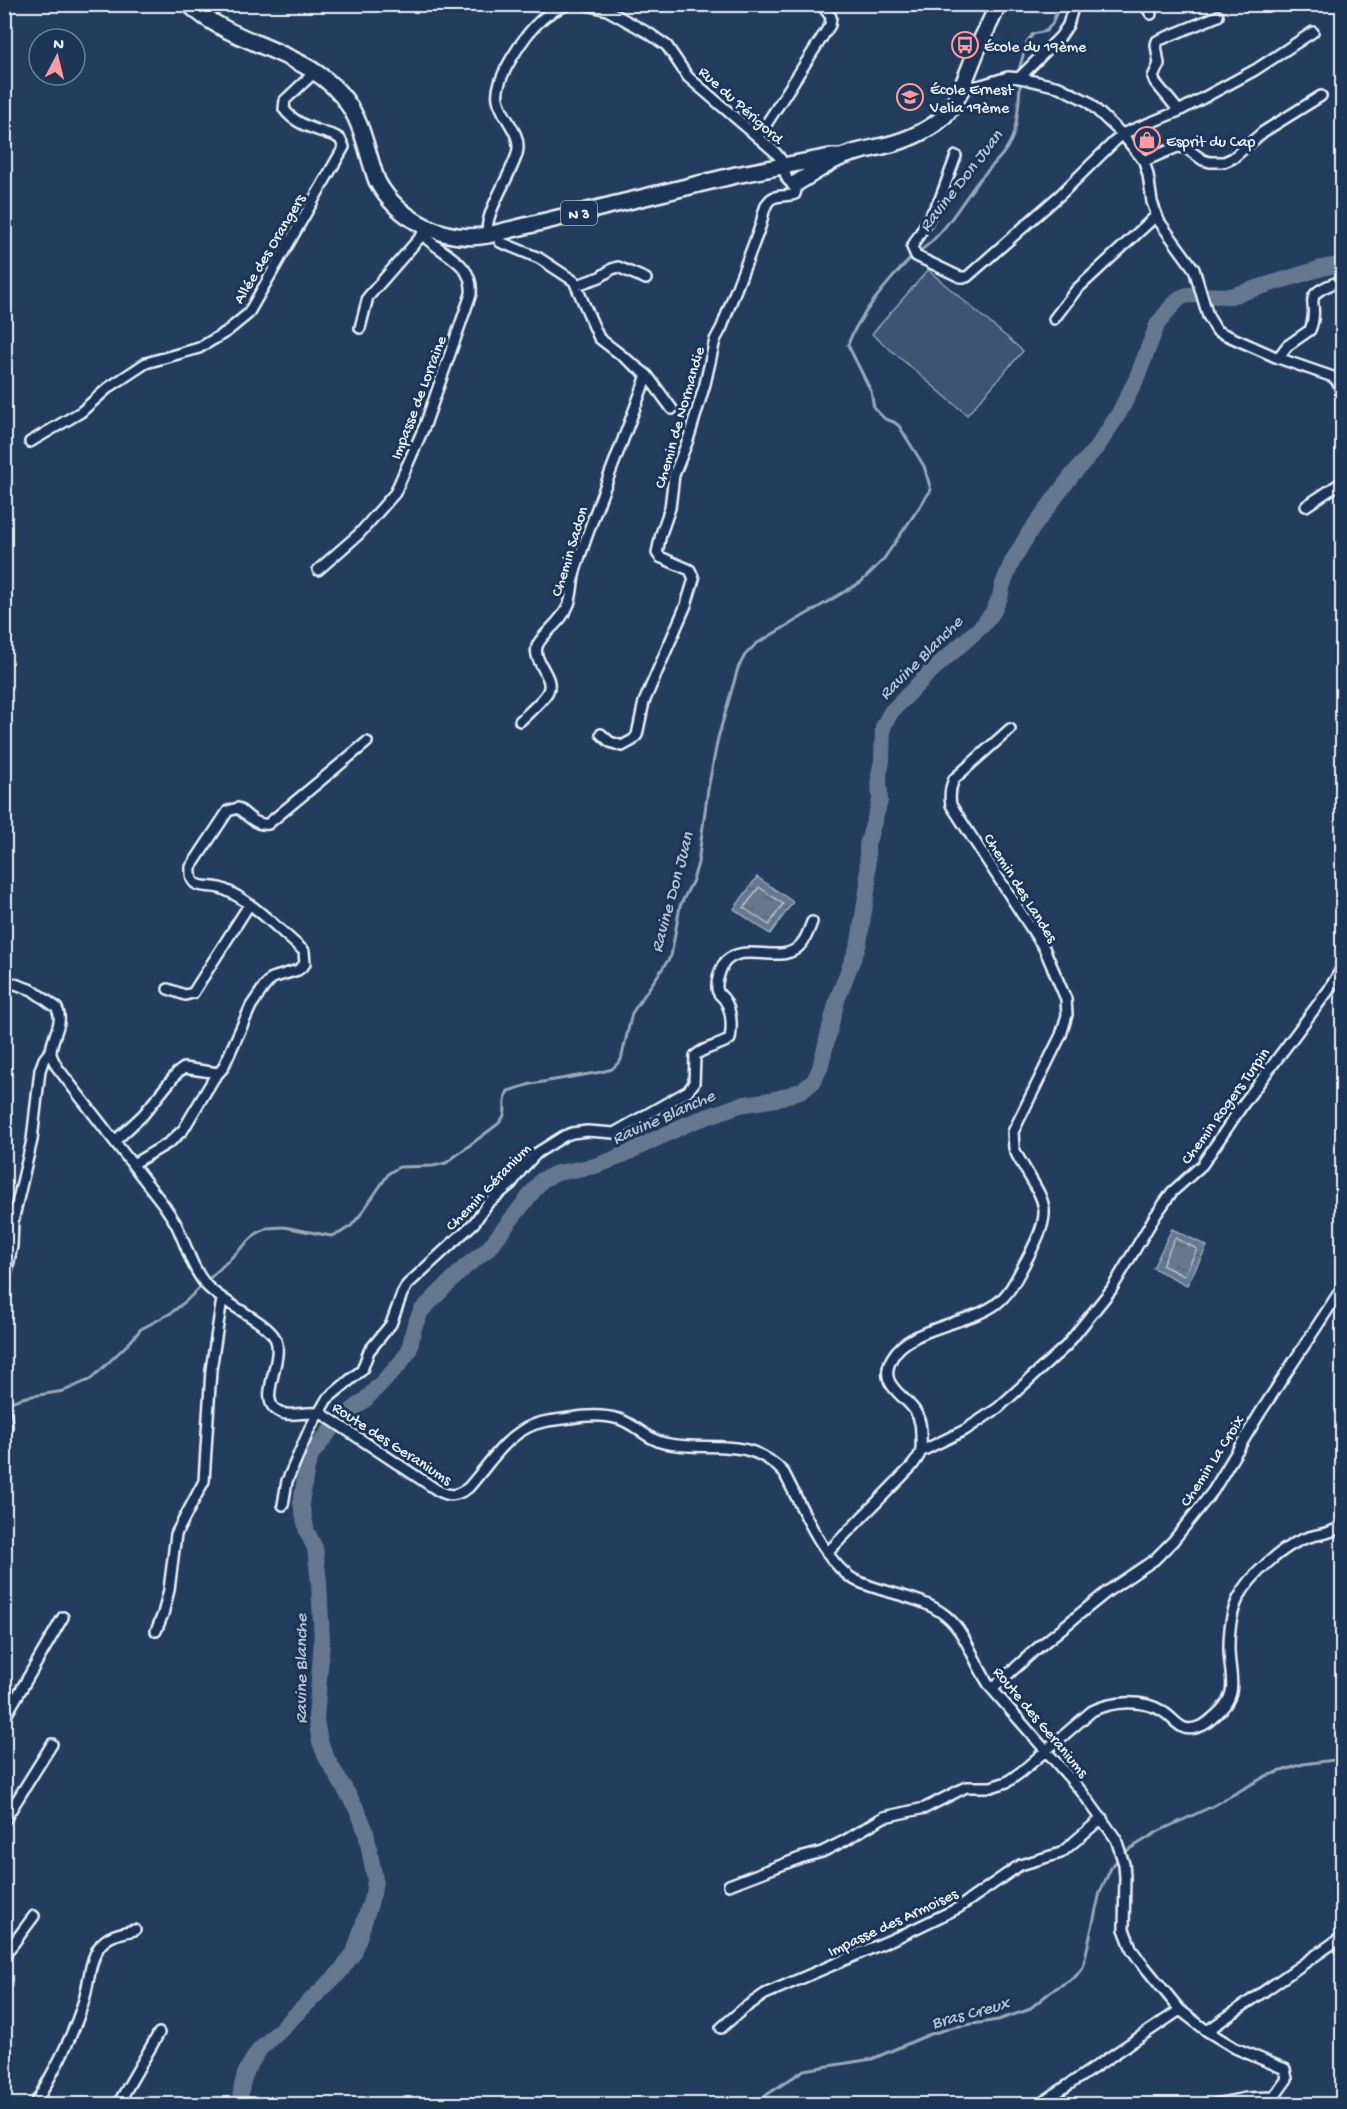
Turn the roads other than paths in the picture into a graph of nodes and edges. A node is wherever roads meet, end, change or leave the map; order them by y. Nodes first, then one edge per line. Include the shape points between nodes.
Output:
1 (189, 4) edge
2 (569, 4) edge
3 (584, 4) edge
4 (821, 4) edge
5 (998, 4) edge
6 (1074, 4) edge
7 (1144, 4) edge
8 (208, 11) edge
9 (1151, 14) dead end
10 (1218, 16) dead end
11 (1313, 32) dead end
12 (315, 72) junction
13 (1020, 78) junction
14 (963, 85) junction
15 (1321, 96) dead end
16 (1179, 111) junction
17 (1122, 134) junction
18 (758, 137) junction
19 (956, 156) dead end
20 (835, 159) junction
21 (1144, 161) junction
22 (788, 174) junction
23 (1157, 215) junction
24 (423, 229) junction
25 (492, 234) junction
26 (646, 279) dead end
27 (1335, 282) dead end
28 (577, 285) junction
29 (1054, 319) dead end
30 (360, 328) dead end
31 (1278, 358) junction
32 (647, 375) junction
33 (672, 409) dead end
34 (1342, 411) edge
35 (30, 442) dead end
36 (1342, 482) edge
37 (1306, 506) dead end
38 (318, 570) dead end
39 (520, 721) dead end
40 (1011, 729) dead end
41 (601, 734) dead end
42 (367, 742) dead end
43 (249, 905) junction
44 (812, 922) dead end
45 (1342, 968) edge
46 (4, 980) edge
47 (168, 989) dead end
48 (51, 1050) junction
49 (218, 1073) junction
50 (115, 1142) junction
51 (133, 1164) junction
52 (4, 1285) edge
53 (1342, 1288) edge
54 (222, 1299) junction
55 (4, 1405) edge
56 (320, 1413) junction
57 (4, 1438) edge
58 (922, 1451) junction
59 (283, 1505) dead end
60 (1342, 1524) edge
61 (828, 1553) junction
62 (63, 1617) dead end
63 (156, 1631) dead end
64 (992, 1689) junction
65 (4, 1719) edge
66 (52, 1744) dead end
67 (1045, 1750) junction
68 (1102, 1818) junction
69 (4, 1821) edge
70 (729, 1885) dead end
71 (34, 1916) dead end
72 (135, 1930) dead end
73 (1342, 1937) edge
74 (4, 1956) edge
75 (1180, 2010) junction
76 (721, 2028) dead end
77 (1207, 2031) junction
78 (159, 2033) dead end
79 (1272, 2101) edge
80 (35, 2104) edge
81 (118, 2104) edge
82 (1040, 2104) edge
83 (1215, 2104) edge

1 - 8 main road, N 3
2 - 25 street via 540,20 500,81 498,98 519,145 486,224
3 - 18 street, Rue du Périgord via 607,10 650,33 667,46 688,77
4 - 18 street via 831,17 830,25
5 - 14 main road, N 3
6 - 13 street via 1060,37
7 - 9 street
8 - 12 main road, N 3
10 - 16 street via 1157,41 1159,64 1153,77
11 - 16 street via 1255,70
12 - 24 main road, N 3 via 331,82 352,109 382,192
12 - 35 street, Allée des Orangers via 285,100 284,109 300,123 340,139 344,147 248,314 199,348 146,363 81,412
13 - 14 street via 1008,77 975,87
13 - 17 street via 1078,96
14 - 20 main road, N 3 via 947,114 930,129 893,144
15 - 21 street via 1224,162 1203,160 1186,148 1177,147
16 - 17 street
17 - 19 street via 967,277 916,256 912,247 940,200
17 - 21 street
18 - 22 street, Rue du Périgord via 774,151
20 - 22 main road
20 - 22 main road, N 3 via 830,157
21 - 23 street
22 - 25 main road, N 3 via 722,180
22 - 41 street, Chemin de Normandie via 795,194 770,199 766,204 715,340 688,440 674,475 657,553 693,574 688,598 644,702 637,735 622,746
23 - 29 street via 1076,290
23 - 31 street via 1194,269 1208,316 1218,331
24 - 25 main road, N 3 via 471,238
24 - 30 street via 368,297
24 - 38 street, Impasse de Lorraine via 439,249 469,274 471,294 425,425 395,493 359,534
25 - 28 street via 500,242 539,258
26 - 28 street via 618,267
27 - 31 street via 1313,295 1310,330 1287,346
28 - 32 street via 599,338
31 - 34 street via 1336,380 1341,389
32 - 33 street
32 - 39 street, Chemin Sadon via 575,569 569,603 539,642 538,659 549,684 548,692
36 - 37 street
40 - 58 street, Chemin des Landes via 954,778 949,796 951,805 1044,948 1066,999 1067,1015 1061,1035 1013,1132 1014,1148 1044,1204 1045,1217 1041,1233 1004,1297 982,1312 926,1332 892,1356 888,1377 897,1394 915,1410 921,1424
42 - 43 street via 268,824 257,823 238,808 228,811 191,867 190,877 202,887 224,889
43 - 47 street via 193,993 185,995
43 - 49 street via 304,951 305,964 272,978 264,987
44 - 56 street, Chemin Géranium via 802,944 792,951 740,953 723,964 716,987 731,1019 730,1039 720,1046 700,1050 695,1056 694,1083 688,1091 614,1133 572,1132 537,1153 474,1222 407,1285 391,1324 369,1351 362,1370 327,1399
45 - 58 street, Chemin Rogers Turpin via 1202,1165 1172,1192 1111,1290 1066,1346 998,1408
46 - 48 street via 32,990 59,1011
48 - 50 street, Route des Geraniums via 57,1067
48 - 52 street via 40,1070 32,1140 13,1221
49 - 50 street via 184,1068
49 - 51 street via 183,1130
50 - 51 street, Route des Geraniums
51 - 54 street, Route des Geraniums via 176,1224 197,1274
53 - 64 street, Chemin La Croix via 1213,1491 1173,1541
54 - 56 street, Route des Geraniums via 275,1339 277,1352 269,1393 272,1406 287,1414
54 - 63 street via 211,1370 204,1482 176,1533 169,1590
55 - 57 street
56 - 59 street, Chemin Géranium via 291,1472
56 - 61 street, Route des Geraniums via 450,1496 468,1488 510,1439 529,1427 591,1414 629,1423 662,1443 747,1449 768,1459 784,1473
58 - 61 street
60 - 67 street via 1293,1543 1245,1587 1230,1632 1231,1694 1226,1706 1204,1725 1184,1728 1153,1707 1112,1703 1092,1711
61 - 64 street, Route des Geraniums via 848,1576 922,1603 948,1617
62 - 65 street
64 - 67 street, Route des Geraniums
66 - 69 street
67 - 68 street, Route des Geraniums
67 - 70 street via 999,1785 966,1787 925,1808 884,1817 822,1852
68 - 75 street, Route des Geraniums via 1116,1839 1124,1864 1127,1940
68 - 76 street, Impasse des Armoises via 1061,1853 1020,1865 958,1908 765,1994
71 - 74 street
72 - 80 street via 114,1934 98,1948 83,2002 58,2063
73 - 77 street
75 - 77 street, Route des Geraniums
75 - 82 street
77 - 79 street, Route des Geraniums via 1235,2048 1285,2069 1287,2079
78 - 81 street
79 - 83 street via 1246,2098

